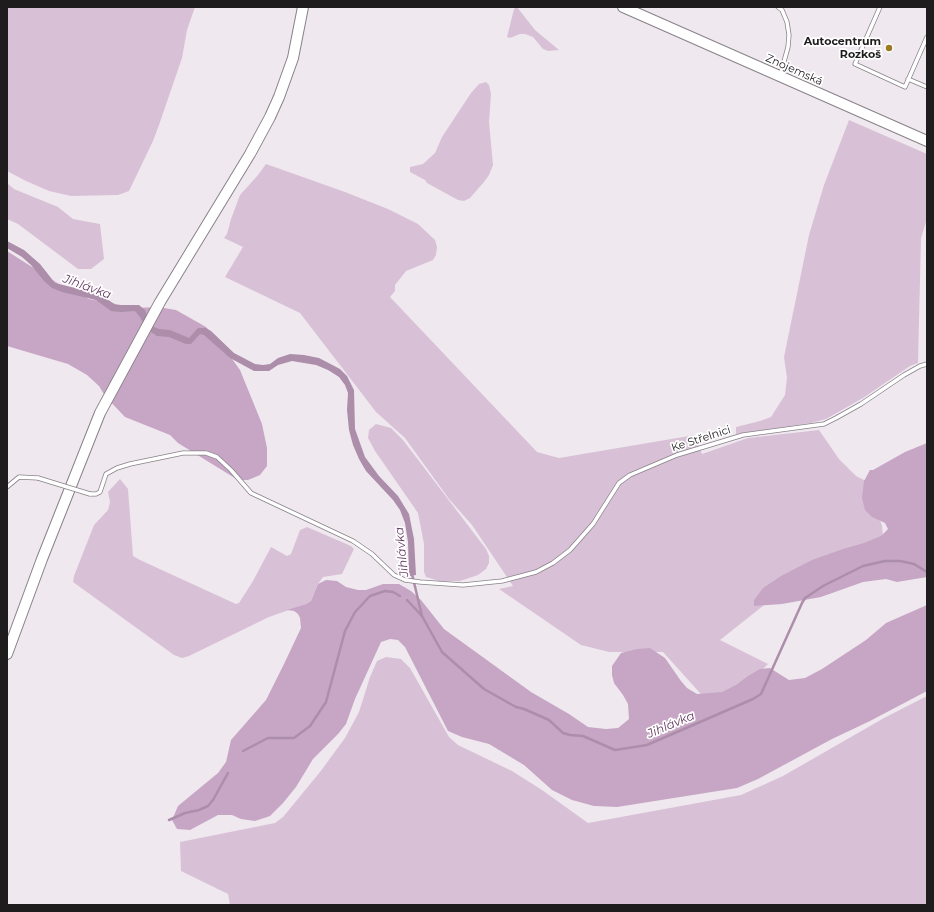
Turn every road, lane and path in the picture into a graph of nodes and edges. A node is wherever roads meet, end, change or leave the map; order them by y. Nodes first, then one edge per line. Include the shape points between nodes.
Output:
1 (303, 7) edge
2 (623, 7) edge
3 (778, 7) edge
4 (880, 7) edge
5 (927, 37) edge
6 (779, 77) junction
7 (908, 79) junction
8 (927, 86) edge
9 (927, 141) edge
10 (927, 364) edge
11 (7, 487) edge
12 (71, 487) junction
13 (7, 654) edge

1 - 12 main road via 293,58 270,117 160,302 120,375 100,413
2 - 6 main road, Znojemská
3 - 6 lane via 787,22 789,35
4 - 7 lane via 855,64 905,87
5 - 7 lane
6 - 9 main road, Znojemská
7 - 8 lane
10 - 12 lane, Ke Střelnici, bridge via 904,375 861,404 824,424 743,435 677,455 630,475 619,483 593,524 570,550 553,564 510,579 463,585 420,582 394,575 372,554 353,541 251,493 222,462 206,454 184,454 117,468 106,474 100,492 96,494
11 - 12 lane, bridge via 19,477 38,478
12 - 13 main road

